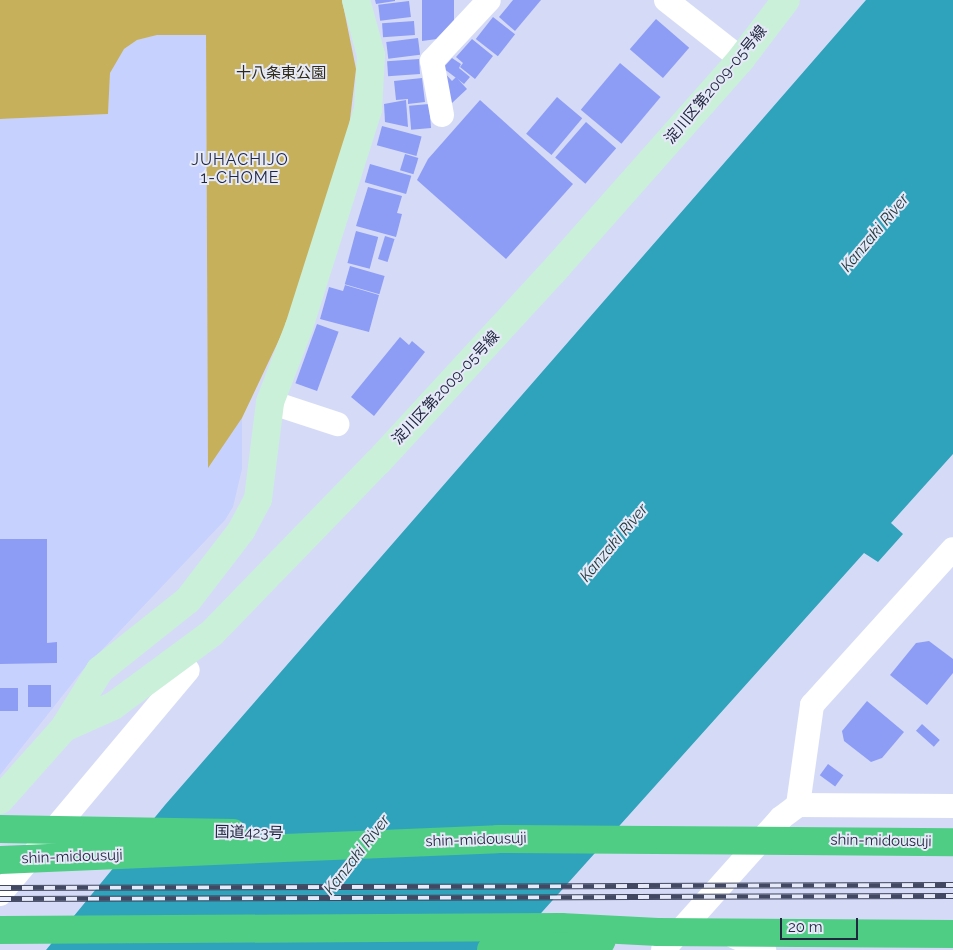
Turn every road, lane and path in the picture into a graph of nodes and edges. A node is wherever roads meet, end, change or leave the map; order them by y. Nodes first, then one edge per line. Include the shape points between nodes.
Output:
1 (356, 0) edge
2 (666, 0) edge
3 (786, 0) edge
4 (478, 6) edge
5 (741, 59) junction
6 (442, 115) dead end
7 (270, 402) junction
8 (337, 424) dead end
9 (953, 549) edge
10 (188, 670) dead end
11 (64, 728) junction
12 (0, 800) edge
13 (798, 805) junction
14 (953, 806) edge
15 (0, 829) edge
16 (498, 839) junction
17 (953, 842) edge
18 (0, 860) edge
19 (0, 894) edge
20 (692, 917) junction
21 (0, 930) edge
22 (953, 934) edge
23 (660, 941) edge
24 (491, 950) edge
25 (764, 950) edge

1 - 7 street via 371,55 368,109 299,327
2 - 5 street
3 - 5 street, 淀川区第2009-05号線
4 - 6 street via 432,62
5 - 11 street, 淀川区第2009-05号線 via 560,266 378,462 212,633 112,706
7 - 8 street
7 - 11 street via 258,498 241,531 188,600 100,670
9 - 13 street via 812,705
10 - 19 street
11 - 12 street
13 - 14 street
13 - 20 street via 781,818
15 - 16 highway, 国道423号
16 - 17 highway, shin-midousuji
16 - 18 highway, shin-midousuji
20 - 23 street
20 - 25 street
21 - 23 highway via 562,927
22 - 23 highway
23 - 24 highway

